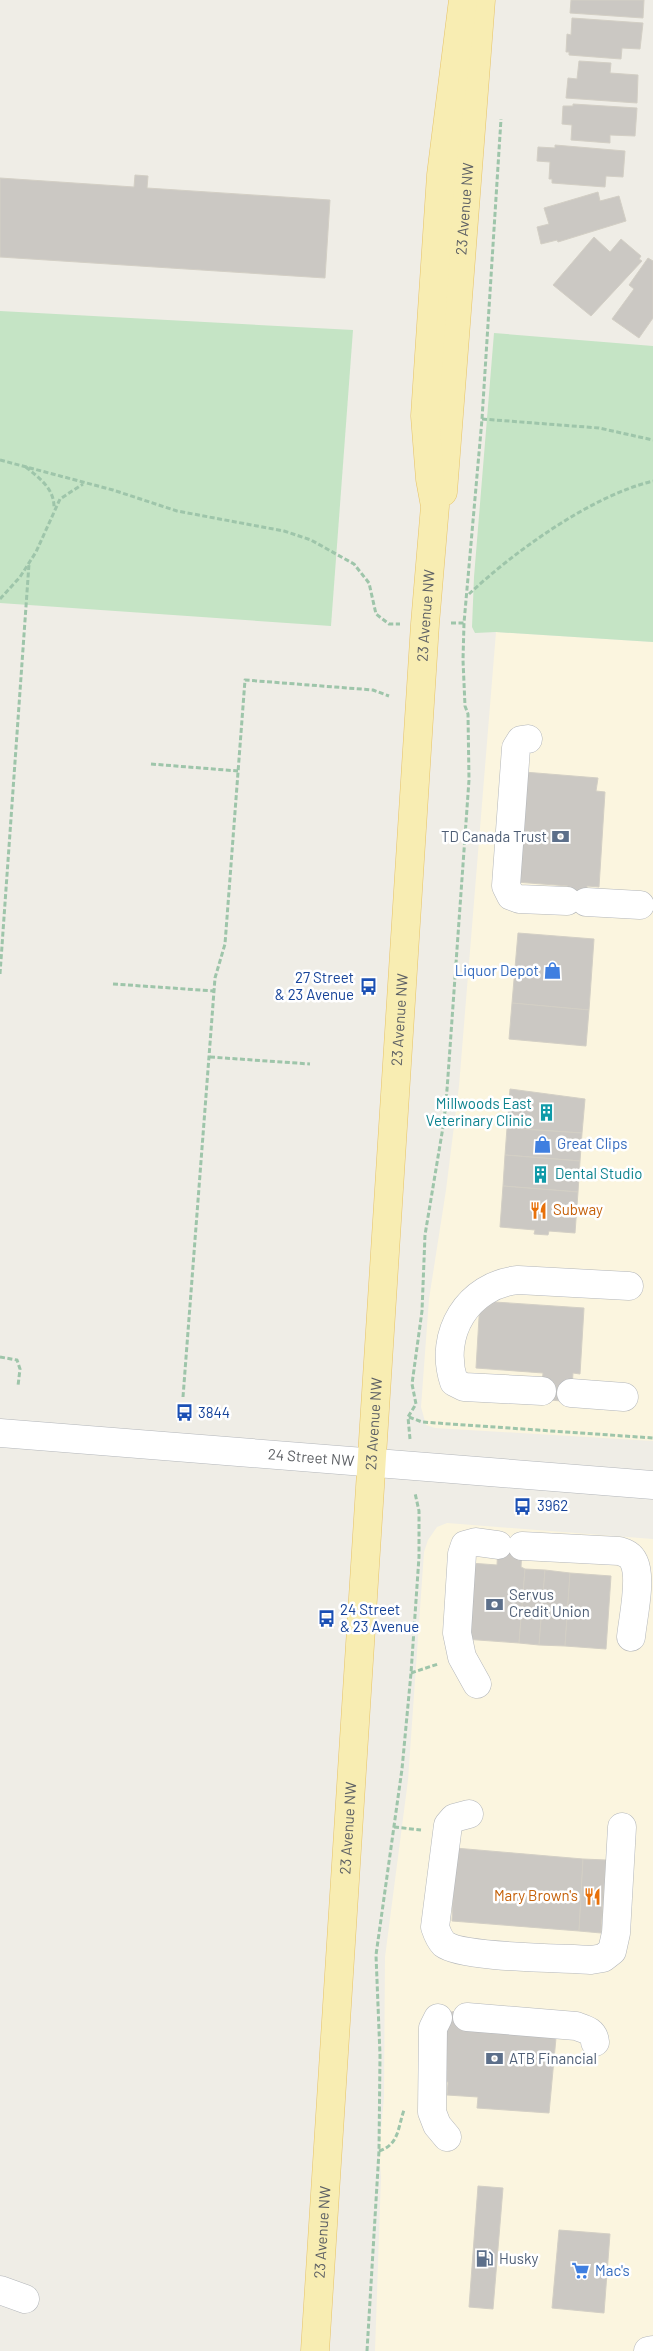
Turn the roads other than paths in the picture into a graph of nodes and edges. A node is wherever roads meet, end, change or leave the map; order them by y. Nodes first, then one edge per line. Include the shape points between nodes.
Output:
1 (463, 0) edge
2 (481, 0) edge
3 (435, 506) junction
4 (528, 739) dead end
5 (640, 905) dead end
6 (629, 1286) dead end
7 (542, 1392) dead end
8 (571, 1393) dead end
9 (624, 1398) dead end
10 (0, 1433) edge
11 (372, 1461) junction
12 (653, 1484) edge
13 (631, 1637) dead end
14 (477, 1684) dead end
15 (469, 1814) dead end
16 (622, 1827) dead end
17 (467, 2017) dead end
18 (438, 2018) dead end
19 (595, 2042) dead end
20 (447, 2137) dead end
21 (314, 2348) edge
22 (653, 2350) edge
23 (648, 2351) edge

1 - 3 main road, 23 Avenue NW via 441,175 425,416
2 - 3 main road, 23 Avenue NW via 444,489
3 - 11 main road, 23 Avenue NW
4 - 5 street via 521,740 516,748 506,886 511,896
6 - 7 street via 518,1280 501,1282 487,1288 462,1311 454,1328 450,1372 454,1382 464,1386
8 - 9 street
10 - 11 street, 24 Street NW
11 - 12 street, 24 Street NW
11 - 21 main road, 23 Avenue NW
13 - 14 street via 636,1577 634,1562 628,1554 476,1542 465,1545 457,1632 462,1657
15 - 16 street via 454,1818 448,1826 435,1927 445,1945 468,1952 591,1960 603,1958 612,1951 616,1933
17 - 19 street via 576,2026 588,2030
18 - 20 street via 433,2028 431,2099 437,2125
22 - 23 street

